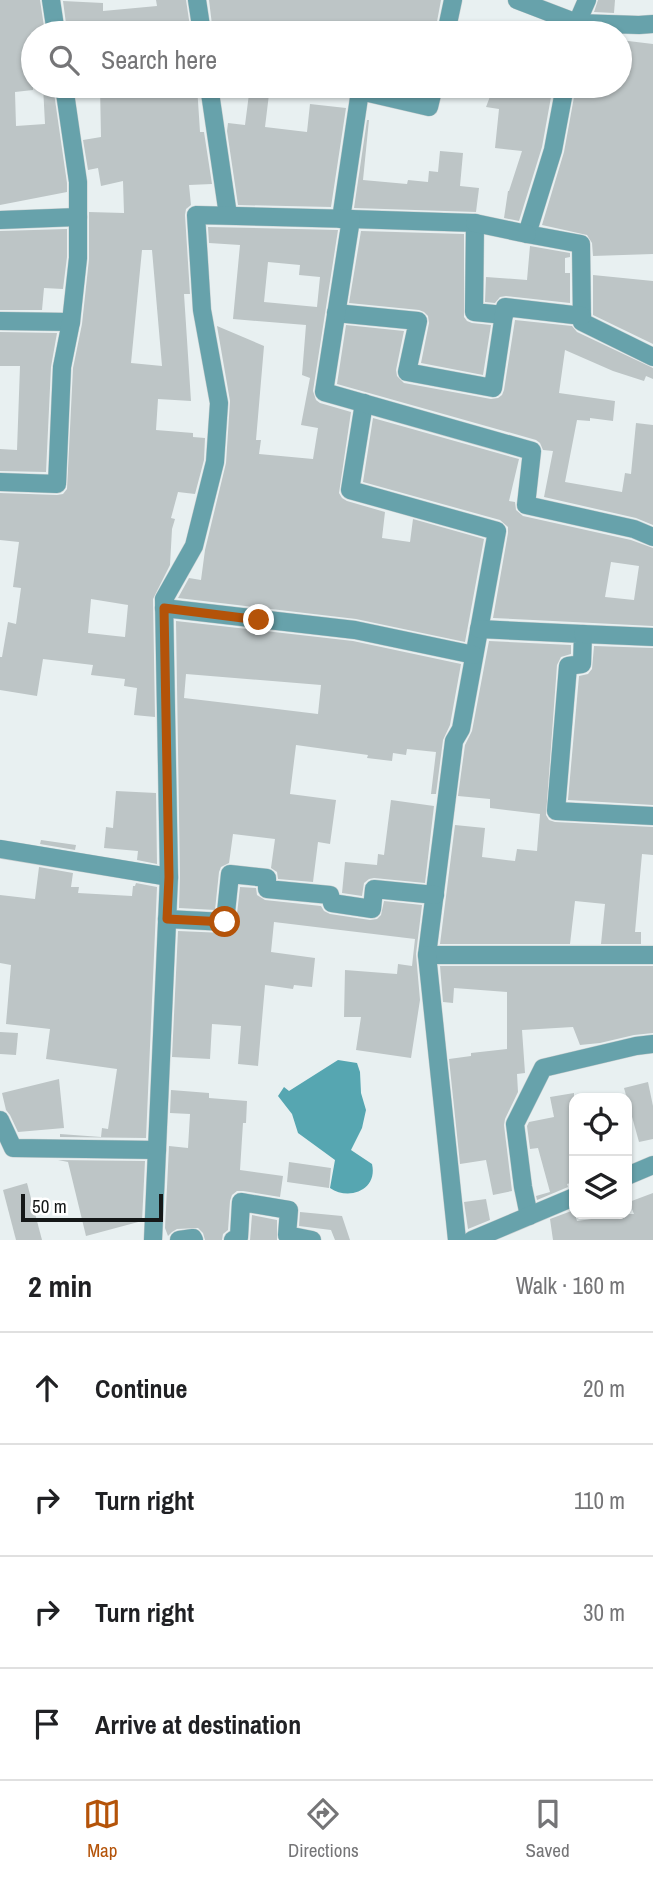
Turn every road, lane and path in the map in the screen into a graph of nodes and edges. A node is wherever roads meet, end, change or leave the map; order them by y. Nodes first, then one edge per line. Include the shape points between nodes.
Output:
1 (51, 0) edge
2 (197, 0) edge
3 (453, 0) edge
4 (517, 0) edge
5 (587, 0) edge
6 (54, 21) edge
7 (200, 21) edge
8 (449, 21) edge
9 (561, 21) edge
10 (579, 21) edge
11 (653, 24) edge
12 (632, 25) edge
13 (66, 98) edge
14 (211, 98) edge
15 (359, 98) edge
16 (390, 98) edge
17 (431, 98) edge
18 (563, 98) edge
19 (228, 215) junction
20 (78, 217) junction
21 (346, 219) junction
22 (0, 220) edge
23 (475, 223) junction
24 (527, 234) junction
25 (336, 313) junction
26 (504, 315) junction
27 (582, 316) junction
28 (0, 321) edge
29 (71, 321) junction
30 (653, 357) edge
31 (364, 403) junction
32 (0, 482) edge
33 (653, 537) edge
34 (164, 608) junction
35 (479, 629) junction
36 (583, 634) junction
37 (653, 637) edge
38 (474, 654) junction
39 (653, 816) edge
40 (0, 849) edge
41 (169, 877) junction
42 (435, 895) junction
43 (167, 919) junction
44 (427, 955) junction
45 (653, 956) edge
46 (653, 1044) edge
47 (0, 1120) edge
48 (157, 1150) junction
49 (653, 1165) edge
50 (632, 1174) edge
51 (569, 1199) edge
52 (529, 1216) junction
53 (153, 1240) edge
54 (179, 1240) edge
55 (194, 1240) edge
56 (233, 1240) edge
57 (312, 1240) edge
58 (457, 1240) edge
59 (472, 1240) edge

1 - 6 street
2 - 7 street
3 - 8 street
4 - 9 street
5 - 10 street
11 - 12 street
13 - 20 street via 78,182
14 - 19 street
15 - 21 street
16 - 17 street via 429,107
18 - 24 street via 553,150
19 - 21 street
19 - 34 street via 196,215 202,310 219,402 215,462 194,546 164,599
20 - 22 street
20 - 29 street
21 - 23 street
21 - 25 street
23 - 24 street
23 - 26 street via 474,312
24 - 27 street via 581,244
25 - 26 street via 418,321 407,372 493,388
25 - 31 street via 324,392
26 - 27 street via 505,307
27 - 30 street via 582,322
28 - 29 street
29 - 32 street via 62,368 57,484
31 - 33 street via 532,451 526,505
31 - 35 street via 350,490 497,531
34 - 38 street via 355,630
34 - 41 street
35 - 36 street
35 - 38 street
36 - 37 street
36 - 39 street via 582,664 568,666 556,811
38 - 42 street via 461,729 454,741
40 - 41 street
41 - 43 street
42 - 43 street via 374,889 372,909 332,903 330,895 267,889 267,878 230,874 225,922
42 - 44 street
43 - 48 street
44 - 45 street
44 - 58 street
46 - 52 street via 543,1068 515,1124
47 - 48 street via 13,1148
48 - 53 street
49 - 50 street
51 - 52 street
52 - 59 street
54 - 55 street
56 - 57 street via 239,1237 241,1202 289,1210 287,1235

